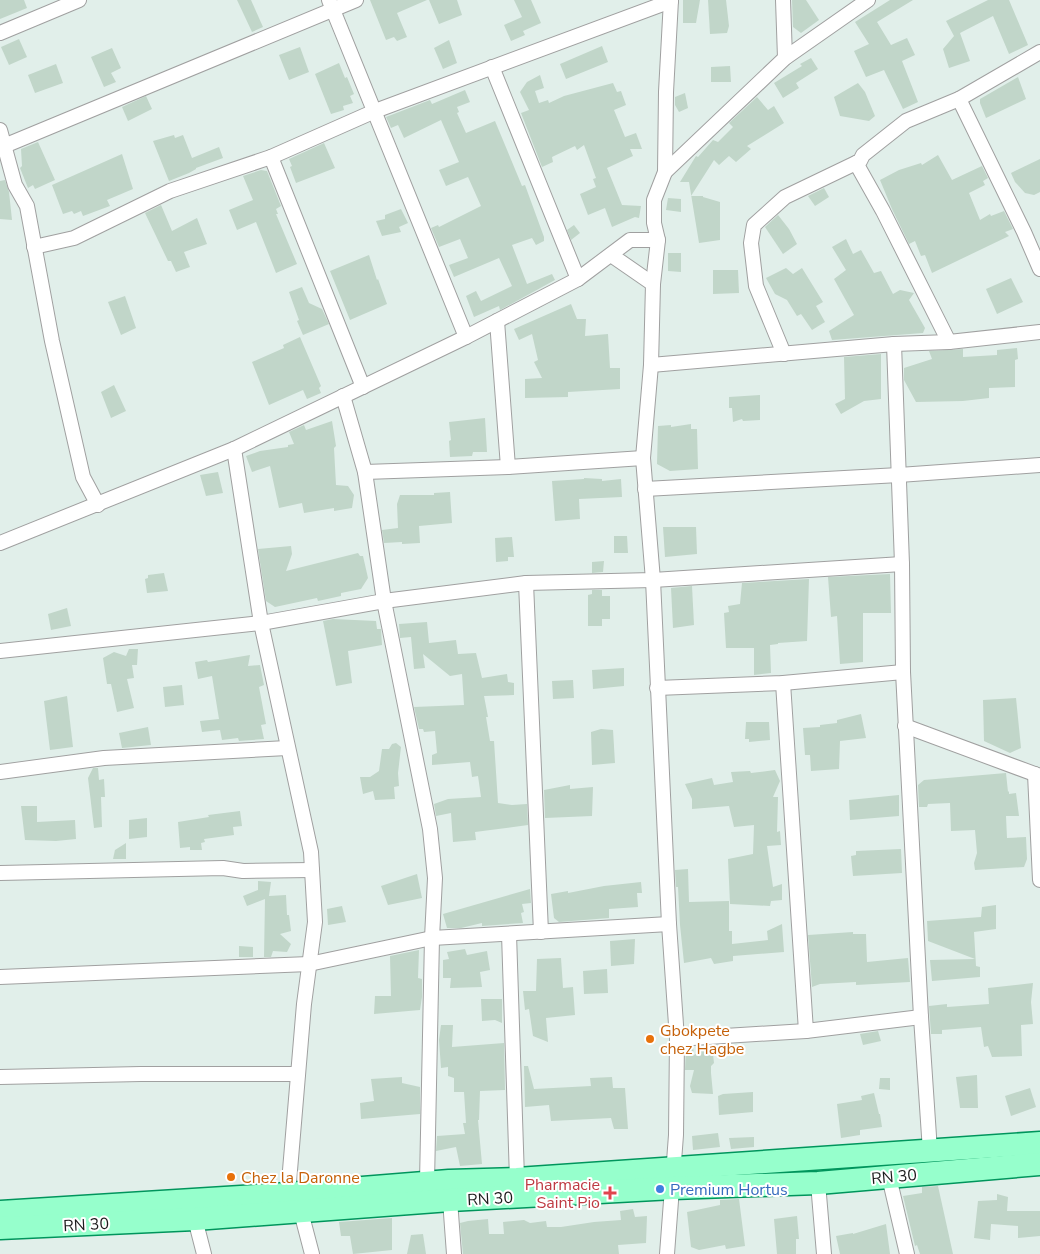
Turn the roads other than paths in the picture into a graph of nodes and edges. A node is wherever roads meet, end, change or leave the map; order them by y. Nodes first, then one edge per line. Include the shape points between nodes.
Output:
1 (80, 0) edge
2 (356, 0) edge
3 (671, 0) edge
4 (783, 0) edge
5 (868, 0) edge
6 (332, 4) edge
7 (0, 34) edge
8 (1040, 52) edge
9 (785, 58) junction
10 (492, 67) junction
11 (958, 99) junction
12 (375, 112) junction
13 (0, 130) edge
14 (4, 146) junction
15 (271, 158) junction
16 (856, 163) junction
17 (665, 172) junction
18 (0, 183) edge
19 (15, 185) junction
20 (658, 240) junction
21 (34, 247) junction
22 (611, 255) junction
23 (1040, 269) edge
24 (578, 279) junction
25 (653, 284) junction
26 (497, 321) junction
27 (1040, 332) edge
28 (466, 337) junction
29 (949, 342) junction
30 (894, 344) junction
31 (784, 354) junction
32 (651, 365) junction
33 (363, 387) junction
34 (343, 396) junction
35 (234, 449) junction
36 (643, 458) junction
37 (1040, 465) edge
38 (508, 467) junction
39 (365, 472) junction
40 (899, 475) junction
41 (645, 489) junction
42 (98, 505) junction
43 (0, 543) edge
44 (902, 564) junction
45 (653, 580) junction
46 (526, 583) junction
47 (384, 601) junction
48 (261, 623) junction
49 (0, 650) edge
50 (902, 672) junction
51 (783, 683) junction
52 (658, 688) junction
53 (906, 726) junction
54 (287, 748) junction
55 (0, 772) edge
56 (1038, 775) edge
57 (312, 870) junction
58 (0, 873) edge
59 (1040, 880) edge
60 (669, 924) junction
61 (541, 932) junction
62 (509, 934) junction
63 (432, 938) junction
64 (309, 964) junction
65 (0, 977) edge
66 (921, 1017) junction
67 (806, 1031) junction
68 (677, 1040) junction
69 (298, 1074) junction
70 (0, 1077) edge
71 (1040, 1143) edge
72 (930, 1151) junction
73 (1040, 1164) edge
74 (889, 1177) junction
75 (517, 1178) junction
76 (673, 1178) junction
77 (427, 1182) junction
78 (818, 1183) junction
79 (450, 1200) junction
80 (294, 1203) junction
81 (0, 1212) edge
82 (195, 1219) junction
83 (0, 1228) edge
84 (204, 1254) edge
85 (312, 1254) edge
86 (454, 1254) edge
87 (667, 1254) edge
88 (824, 1254) edge
89 (907, 1254) edge

1 - 7 street
2 - 6 street
3 - 10 street
3 - 17 street
4 - 9 street
5 - 9 street
6 - 12 street
6 - 14 street
8 - 11 street
9 - 17 street
10 - 12 street
10 - 24 street
11 - 16 street via 906,121
11 - 23 street
12 - 15 street
12 - 28 street
13 - 14 street
14 - 19 street
15 - 21 street via 170,191 74,238
15 - 33 street
16 - 29 street
16 - 31 street via 785,197 754,226 750,243 756,286
17 - 20 street via 654,200
18 - 19 street
19 - 21 street via 27,206
20 - 22 street via 630,240
20 - 25 street
21 - 42 street via 83,476
22 - 24 street
22 - 25 street
24 - 26 street
25 - 32 street
26 - 28 street
26 - 38 street
27 - 29 street
28 - 33 street
29 - 30 street
30 - 31 street
30 - 40 street
31 - 32 street
32 - 36 street
33 - 34 street
34 - 35 street
34 - 39 street
35 - 42 street
35 - 48 street
36 - 38 street
36 - 41 street
37 - 40 street
38 - 39 street
39 - 47 street
40 - 41 street
40 - 44 street
41 - 45 street
42 - 43 street
44 - 45 street
44 - 50 street
45 - 46 street
45 - 52 street
46 - 47 street
46 - 61 street
47 - 48 street
47 - 63 street via 430,829 435,878
48 - 49 street
48 - 54 street
50 - 51 street
50 - 53 street
51 - 52 street
51 - 67 street
52 - 60 street
53 - 56 street
53 - 66 street
54 - 55 street via 104,758
54 - 57 street via 311,852
56 - 59 street
57 - 58 street via 243,871 223,868
57 - 64 street via 315,922
60 - 61 street
60 - 68 street
61 - 62 street
62 - 63 street
62 - 75 street
63 - 64 street
63 - 77 street
64 - 65 street
64 - 69 street
66 - 67 street
66 - 72 street
67 - 68 street
68 - 76 street
69 - 70 street
69 - 80 street
71 - 72 main road, RN 30
72 - 76 main road, RN 30
73 - 74 main road, RN 30 / RN 30
74 - 78 main road, RN 30 / RN 30
74 - 89 street
75 - 76 main road, RN 30
75 - 77 main road, RN 30
76 - 78 main road, RN 30 / RN 30
76 - 79 main road, RN 30 / RN 30
76 - 87 street
77 - 80 main road, RN 30
78 - 88 street
79 - 80 main road, RN 30 / RN 30
79 - 86 street
80 - 81 main road, RN 30
80 - 82 main road, RN 30 / RN 30
80 - 85 street
82 - 83 main road, RN 30 / RN 30
82 - 84 street

